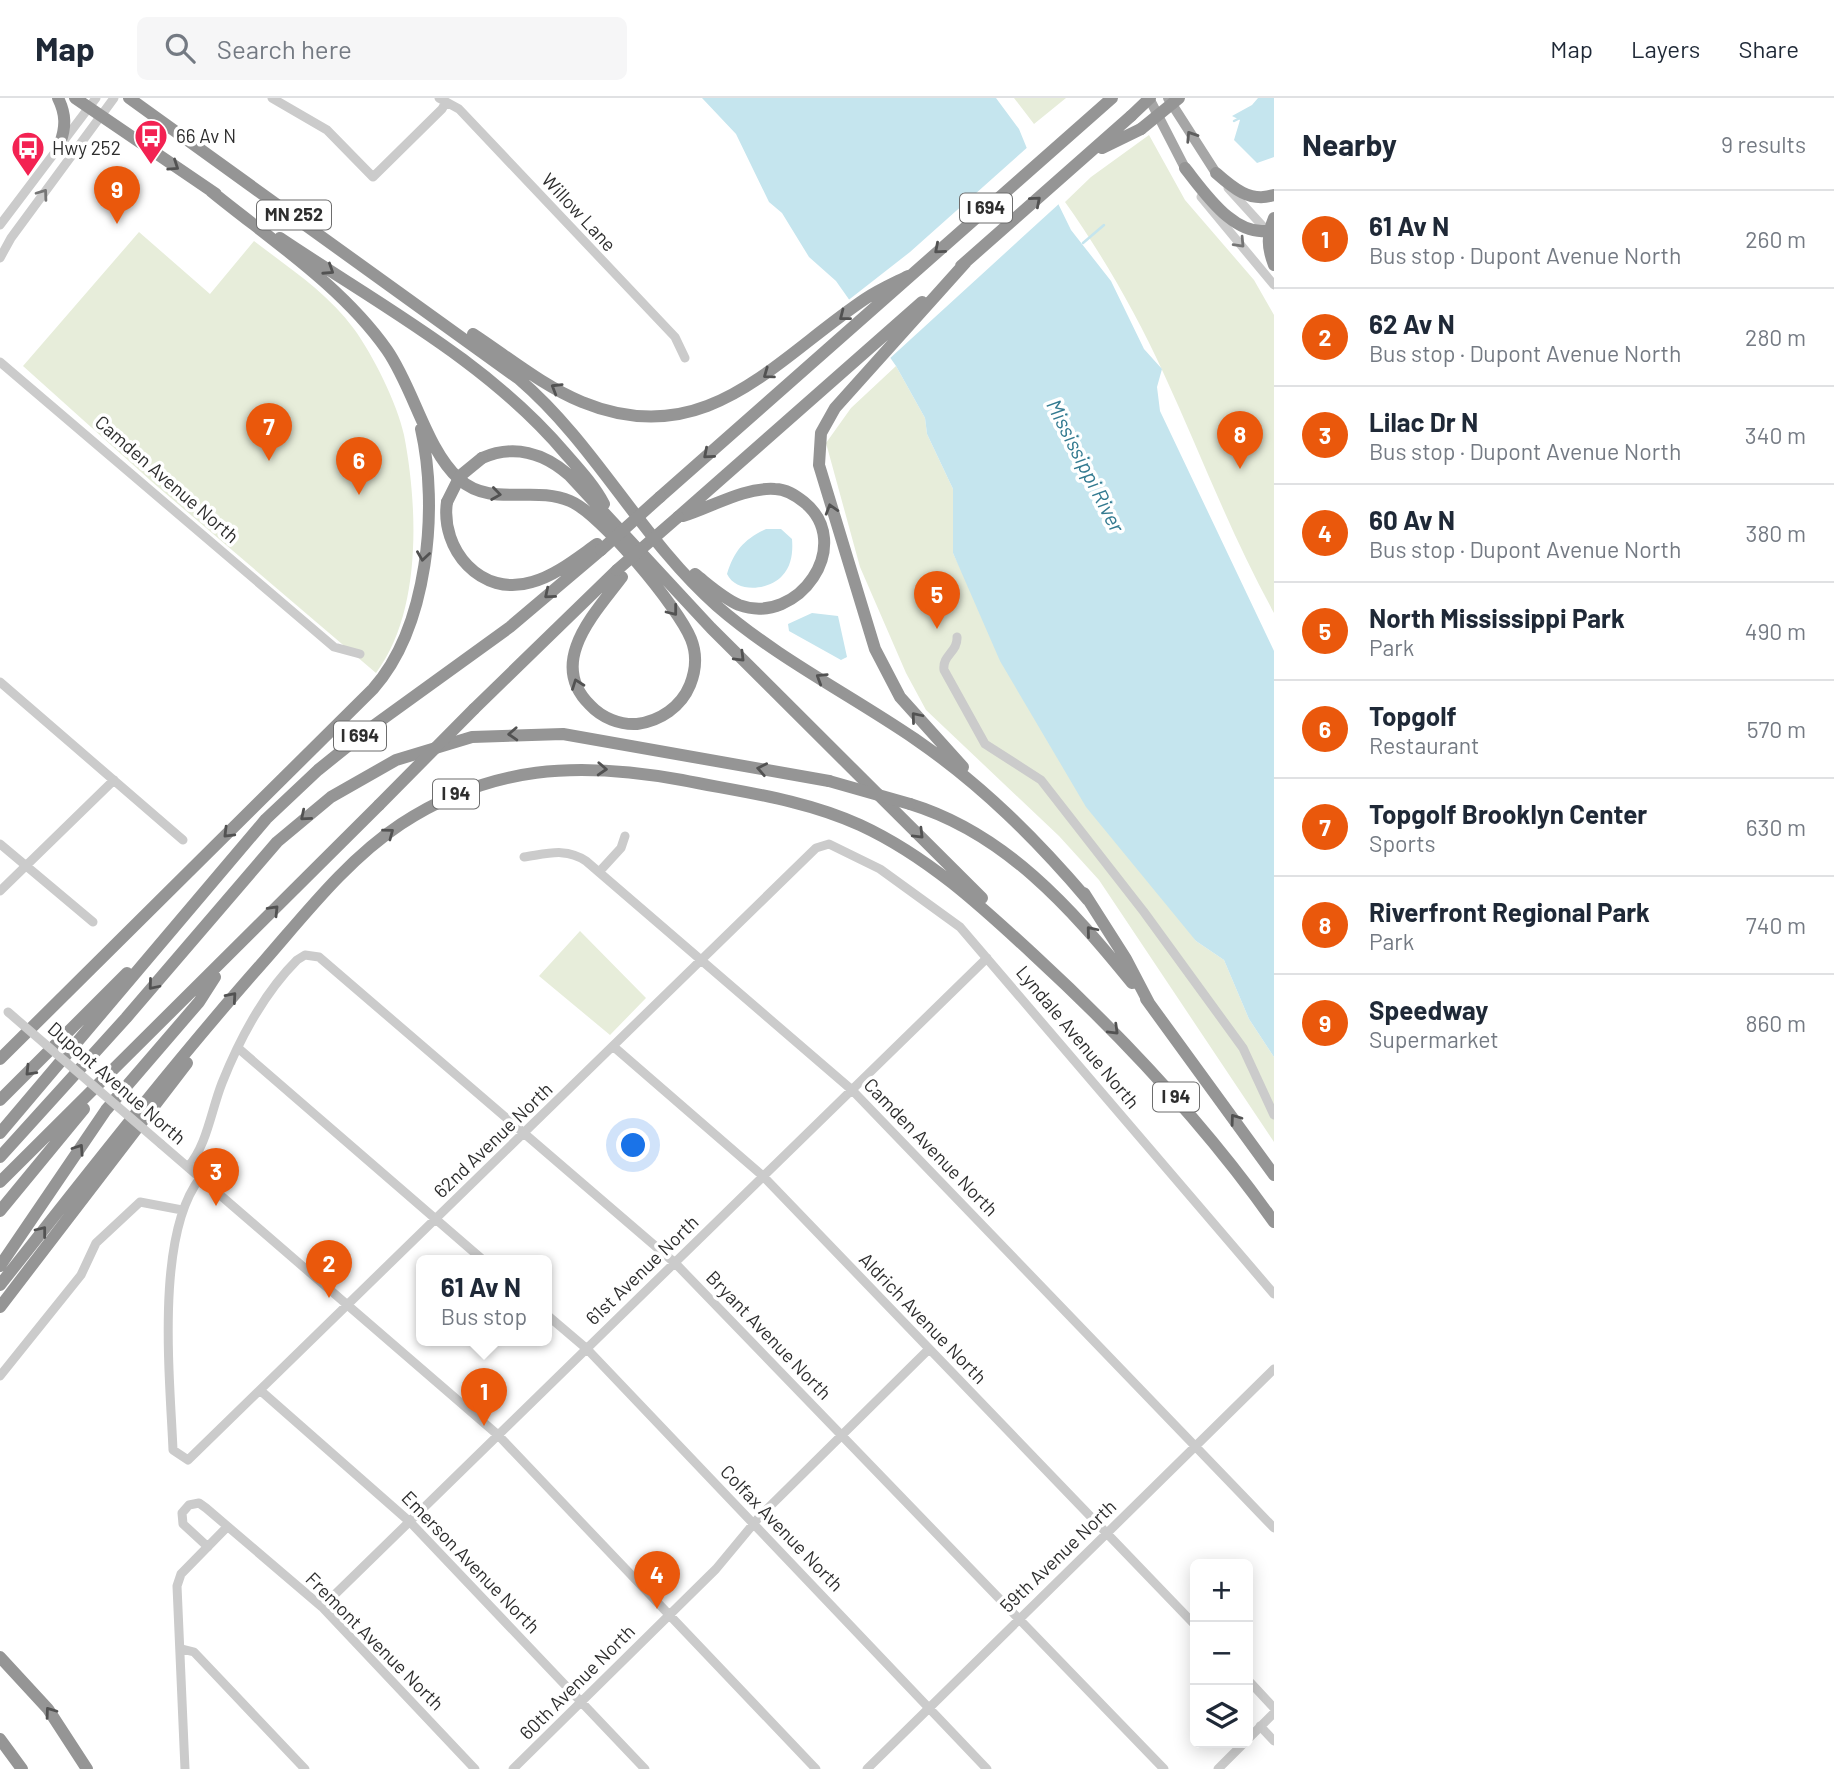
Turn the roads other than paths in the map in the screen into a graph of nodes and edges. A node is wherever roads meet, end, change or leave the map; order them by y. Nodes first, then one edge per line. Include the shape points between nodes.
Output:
1 (58, 98) edge
2 (75, 98) edge
3 (114, 98) edge
4 (129, 98) edge
5 (272, 98) edge
6 (1105, 98) edge
7 (1112, 98) edge
8 (1150, 98) edge
9 (1168, 98) edge
10 (1179, 98) edge
11 (442, 100) edge
12 (92, 103) edge
13 (101, 116) junction
14 (1064, 140) junction
15 (60, 143) junction
16 (1089, 155) junction
17 (1185, 168) junction
18 (1216, 173) junction
19 (211, 191) junction
20 (1274, 195) edge
21 (1274, 218) edge
22 (0, 225) edge
23 (1272, 233) edge
24 (0, 258) edge
25 (356, 260) junction
26 (966, 262) junction
27 (1274, 265) edge
28 (908, 276) junction
29 (1274, 285) edge
30 (685, 358) dead end
31 (0, 362) edge
32 (399, 370) junction
33 (0, 371) edge
34 (11, 371) junction
35 (619, 491) junction
36 (610, 517) junction
37 (678, 517) junction
38 (599, 547) junction
39 (619, 573) junction
40 (957, 637) dead end
41 (360, 654) dead end
42 (0, 682) edge
43 (114, 780) junction
44 (625, 836) dead end
45 (183, 840) dead end
46 (0, 844) edge
47 (822, 844) joint
48 (524, 857) dead end
49 (26, 866) junction
50 (599, 872) junction
51 (0, 891) edge
52 (1088, 900) junction
53 (93, 922) dead end
54 (127, 933) junction
55 (149, 955) junction
56 (987, 958) junction
57 (226, 959) junction
58 (701, 961) junction
59 (1065, 983) junction
60 (1149, 1003) junction
61 (0, 1005) edge
62 (206, 1026) junction
63 (149, 1034) junction
64 (614, 1047) junction
65 (237, 1048) junction
66 (0, 1059) edge
67 (0, 1071) edge
68 (852, 1090) junction
69 (0, 1100) edge
70 (1274, 1115) edge
71 (0, 1133) edge
72 (525, 1133) junction
73 (0, 1157) edge
74 (188, 1167) junction
75 (1274, 1175) edge
76 (763, 1176) junction
77 (200, 1178) junction
78 (0, 1182) edge
79 (182, 1210) junction
80 (0, 1211) edge
81 (437, 1220) junction
82 (1274, 1222) edge
83 (477, 1255) edge
84 (675, 1263) junction
85 (0, 1266) edge
86 (0, 1284) edge
87 (1274, 1294) edge
88 (348, 1305) junction
89 (0, 1307) edge
90 (552, 1319) edge
91 (587, 1349) junction
92 (929, 1349) junction
93 (1274, 1369) edge
94 (0, 1376) edge
95 (261, 1391) junction
96 (498, 1435) junction
97 (840, 1436) junction
98 (1195, 1446) junction
99 (410, 1522) junction
100 (753, 1523) junction
101 (227, 1527) junction
102 (1274, 1528) edge
103 (1107, 1533) junction
104 (208, 1547) junction
105 (322, 1607) junction
106 (670, 1615) junction
107 (1018, 1619) junction
108 (1192, 1622) edge
109 (182, 1649) junction
110 (0, 1657) edge
111 (1252, 1685) edge
112 (581, 1701) junction
113 (928, 1708) junction
114 (1274, 1710) edge
115 (1260, 1726) junction
116 (1253, 1734) edge
117 (0, 1739) edge
118 (1274, 1741) edge
119 (1239, 1748) edge
120 (22, 1769) edge
121 (87, 1769) edge
122 (186, 1769) edge
123 (305, 1769) edge
124 (475, 1769) edge
125 (513, 1769) edge
126 (645, 1769) edge
127 (816, 1769) edge
128 (867, 1769) edge
129 (987, 1769) edge
130 (1164, 1769) edge
131 (1218, 1769) edge

1 - 15 highway via 65,130
2 - 12 highway
3 - 13 street
4 - 25 highway, MN 252
5 - 11 street via 327,130 373,177 442,109
6 - 14 highway
7 - 14 highway, I 694
8 - 16 highway, I 694, bridge
8 - 17 main road
18 -> 9 main road
10 - 16 highway, bridge via 1141,129
11 - 30 street, Willow Lane via 459,110 675,337
12 - 13 highway
12 - 15 street
13 -> 19 highway
24 -> 13 street
14 -> 28 highway, I 694
15 - 22 street
26 -> 16 highway, I 694
17 - 23 highway via 1230,218
17 -> 29 street via 1210,209
18 - 20 highway via 1246,195
18 - 23 street
19 - 32 highway via 349,306
19 -> 36 highway via 497,386 558,444 597,492
21 - 23 highway
23 - 27 highway via 1269,252
28 -> 25 highway via 865,299 754,384 711,406 668,415 618,413 566,394
25 - 35 highway via 530,388
26 - 37 highway, I 694
52 -> 26 highway via 1035,833 928,731 900,697 879,660 818,456 826,421
28 -> 38 highway, I 694, bridge
31 - 34 street, Camden Avenue North
32 -> 39 highway via 437,453 459,479 488,493 551,496 581,506 605,526 683,624 695,653 688,690 666,714 635,724 596,712 580,692 573,672 584,626
32 -> 54 highway via 421,430 429,495 417,601 403,645 373,689
33 - 34 street
34 - 41 street, Camden Avenue North via 334,647
35 - 37 highway via 695,574 742,606 763,609 793,599 811,583 821,563 824,540 820,522 808,505 786,491 754,491
52 -> 35 highway via 1034,838 985,792 918,741 764,642 718,606 680,568
36 - 38 highway, bridge via 569,475 541,456 509,451 482,457 460,476 447,502 447,531 456,553 473,571 494,581 519,584 539,580
36 -> 59 highway via 711,628
37 - 39 highway, I 694, bridge
38 -> 55 highway, I 694 via 510,627 318,769 267,819
57 -> 39 highway, I 694, bridge via 474,709
40 - 70 street via 944,670 985,744 1041,780 1136,901 1243,1048
42 - 43 street
43 - 45 street
43 - 49 street
44 - 50 street via 621,848
46 - 49 street
47 - 56 street, Lyndale Avenue North via 880,869 907,887 960,927
47 - 58 street, 62nd Avenue North
48 - 50 street, Camden Avenue North via 573,854
49 - 51 street
49 - 53 street
50 - 58 street, Camden Avenue North
52 - 60 highway
54 - 66 highway
54 - 67 highway
55 -> 69 highway via 113,985
55 - 71 highway, I 694
56 - 68 street, 61st Avenue North
56 - 87 street, Lyndale Avenue North
57 - 63 highway, I 694
85 -> 57 highway via 106,1110 199,1002
58 - 64 street, 62nd Avenue North
58 - 68 street, Camden Avenue North
62 -> 59 highway, I 94 via 338,878 400,825 479,785 568,768 620,770 772,796 858,824 949,880
59 -> 82 highway, I 94 via 1169,1089
60 -> 73 highway, I 94, bridge via 1084,923 1040,880 970,831 909,804 829,781 563,734 472,737 396,760 338,792 277,842
75 -> 60 highway, I 94
61 - 74 street, Dupont Avenue North, bridge
86 -> 62 highway, I 94
62 - 89 highway via 198,1049
63 - 78 highway, I 694
63 - 80 highway
64 - 72 street, 62nd Avenue North
64 - 76 street, Aldrich Avenue North
65 - 72 street, Bryant Avenue North via 250,1021 290,967 304,956 319,957
65 - 74 street via 200,1151
65 - 81 street
68 - 76 street, 61st Avenue North
68 - 98 street, Camden Avenue North
72 - 81 street, 62nd Avenue North
72 - 84 street, Bryant Avenue North
74 - 77 street, Dupont Avenue North
76 - 84 street, 61st Avenue North
76 - 92 street, Aldrich Avenue North
77 - 79 street
77 - 88 street, Dupont Avenue North
79 - 94 street via 141,1202 121,1217 96,1243 80,1275
79 - 95 street, 62nd Avenue North via 169,1303 173,1450 188,1460
81 - 83 street
81 - 88 street, 62nd Avenue North
84 - 91 street, 61st Avenue North
84 - 97 street, Bryant Avenue North
88 - 95 street, 62nd Avenue North
88 - 96 street, Dupont Avenue North
90 - 91 street, Colfax Avenue North
91 - 96 street, 61st Avenue North
91 - 100 street, Colfax Avenue North
92 - 97 street, 60th Avenue North
92 - 103 street, Aldrich Avenue North
93 - 98 street, 59th Avenue North
95 - 99 street, Emerson Avenue North
96 - 99 street, 61st Avenue North
96 - 106 street, Dupont Avenue North
97 - 100 street, 60th Avenue North
97 - 107 street, Bryant Avenue North
98 - 102 street, Camden Avenue North
98 - 103 street, 59th Avenue North
99 - 105 street, 61st Avenue North
99 - 112 street, Emerson Avenue North
100 - 106 street, 60th Avenue North via 732,1553
100 - 113 street, Colfax Avenue North
101 - 104 street
101 - 104 street, Fremont Avenue North via 199,1503 189,1505 182,1513 183,1524
101 - 105 street, Fremont Avenue North
103 - 107 street, 59th Avenue North
103 - 108 street, Aldrich Avenue North
104 - 109 street via 181,1574 177,1586
105 - 124 street, Fremont Avenue North
106 - 112 street, 60th Avenue North
106 - 127 street, Dupont Avenue North
107 - 113 street, 59th Avenue North
107 - 130 street, Bryant Avenue North
109 - 122 street
109 - 123 street via 194,1652
121 -> 110 highway via 40,1698
111 - 114 street
112 - 125 street, 60th Avenue North
112 - 126 street, Emerson Avenue North
113 - 128 street, 59th Avenue North
113 - 129 street, Colfax Avenue North
114 - 115 street
115 - 116 street
115 - 118 street
117 - 120 highway
119 - 131 street

